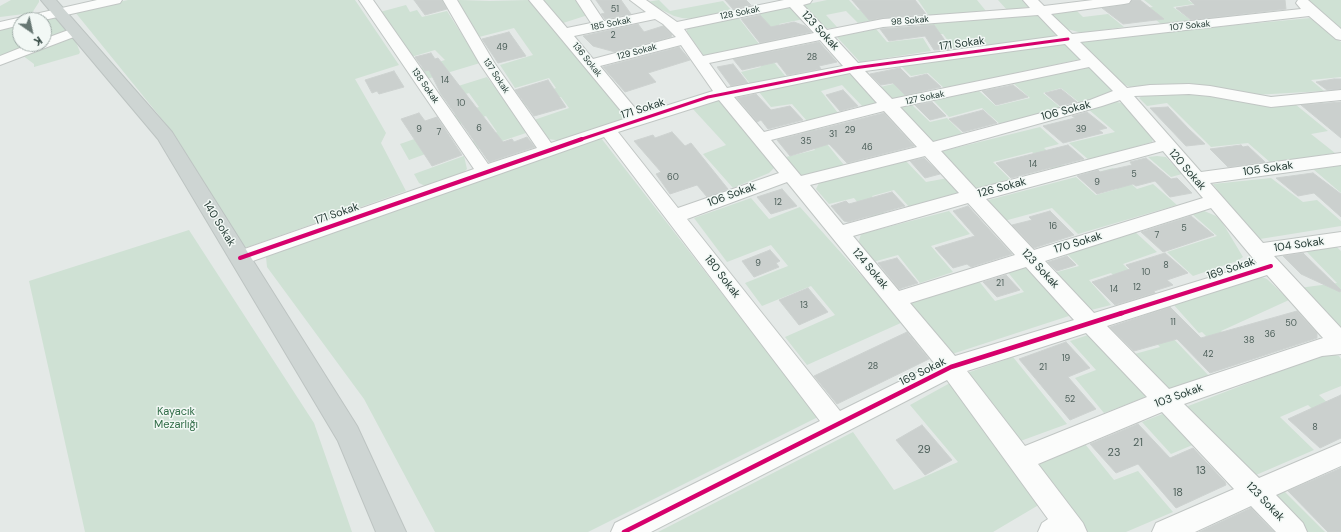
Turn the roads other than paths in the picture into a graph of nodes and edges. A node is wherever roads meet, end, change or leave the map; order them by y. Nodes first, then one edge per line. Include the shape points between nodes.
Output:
1 (115, 0) edge
2 (366, 0) edge
3 (450, 0) edge
4 (536, 0) edge
5 (583, 0) edge
6 (637, 0) edge
7 (1124, 0) edge
8 (1300, 0) edge
9 (797, 1) edge
10 (1035, 5) edge
11 (53, 6) edge
12 (41, 12) edge
13 (1312, 12) junction
14 (657, 14) junction
15 (12, 24) edge
16 (0, 26) edge
17 (600, 26) junction
18 (674, 26) junction
19 (74, 32) junction
20 (565, 33) junction
21 (823, 35) junction
22 (1341, 36) edge
23 (1068, 39) junction
24 (683, 40) junction
25 (0, 61) edge
26 (699, 61) junction
27 (1092, 62) junction
28 (590, 64) junction
29 (854, 68) junction
30 (1123, 93) junction
31 (723, 94) junction
32 (1341, 95) edge
33 (889, 105) junction
34 (636, 120) junction
35 (607, 130) junction
36 (759, 138) junction
37 (1166, 145) junction
38 (929, 149) junction
39 (547, 150) junction
40 (1341, 159) edge
41 (484, 171) junction
42 (793, 179) junction
43 (1195, 179) junction
44 (972, 196) junction
45 (1214, 201) junction
46 (674, 216) junction
47 (839, 233) junction
48 (1341, 239) edge
49 (240, 258) junction
50 (1030, 258) junction
51 (1264, 258) junction
52 (895, 300) junction
53 (1090, 323) junction
54 (1341, 344) edge
55 (951, 367) junction
56 (1166, 400) junction
57 (836, 425) junction
58 (1341, 454) edge
59 (1020, 460) junction
60 (1255, 492) junction
61 (1064, 529) edge
62 (391, 532) edge
63 (624, 532) edge
64 (1165, 532) edge
65 (1294, 532) edge

1 - 11 street
2 - 41 street, 138 Sokak
3 - 39 street, 137 Sokak via 488,64
4 - 20 street, 136 Sokak
5 - 17 street
6 - 14 street, 124 Sokak
7 - 10 street, 98 Sokak
8 - 13 street
9 - 18 street, 128 Sokak
9 - 21 street, 123 Sokak
10 - 21 street, 98 Sokak via 883,23
10 - 23 street, 120 Sokak
11 - 12 street
11 - 19 main road, 140 Sokak
13 - 22 street
13 - 23 street, 107 Sokak
14 - 17 street, 185 Sokak
14 - 18 street, 124 Sokak
15 - 16 street
17 - 20 street, 185 Sokak
18 - 24 street, 124 Sokak
19 - 25 street
19 - 49 main road, 140 Sokak via 165,136
20 - 28 street, 136 Sokak
21 - 26 street, 98 Sokak
21 - 29 street, 123 Sokak
23 - 27 street, 120 Sokak
23 - 29 street, 171 Sokak
24 - 26 street, 124 Sokak
24 - 28 street, 129 Sokak
26 - 31 street, 124 Sokak
27 - 30 street, 120 Sokak
27 - 33 street, 127 Sokak
28 - 34 street, 136 Sokak
29 - 31 street, 171 Sokak
29 - 33 street, 123 Sokak
30 - 32 street, 106 Sokak via 1190,89 1271,102
30 - 37 street, 120 Sokak
30 - 38 street, 106 Sokak via 1096,103
31 - 34 street, 171 Sokak
31 - 36 street, 124 Sokak
33 - 36 street, 127 Sokak
33 - 38 street, 123 Sokak
34 - 35 street, 171 Sokak
35 - 39 street, 171 Sokak
35 - 46 street, 180 Sokak
36 - 42 street, 124 Sokak
37 - 43 street, 120 Sokak
37 - 44 street, 126 Sokak
38 - 42 street, 106 Sokak
38 - 44 street, 123 Sokak
39 - 41 street, 171 Sokak
40 - 43 street, 105 Sokak
41 - 49 street, 171 Sokak
42 - 46 street, 106 Sokak
42 - 47 street, 124 Sokak
43 - 45 street, 120 Sokak
44 - 47 street, 126 Sokak
44 - 50 street, 123 Sokak
45 - 50 street, 170 Sokak
45 - 51 street, 120 Sokak
46 - 57 street, 180 Sokak
47 - 52 street, 124 Sokak
48 - 51 street, 104 Sokak
49 - 62 main road, 140 Sokak via 348,434
50 - 52 street, 170 Sokak
50 - 53 street, 123 Sokak
51 - 53 street, 169 Sokak
51 - 54 street, 120 Sokak
52 - 55 street, 124 Sokak
53 - 55 street, 169 Sokak
53 - 56 street, 123 Sokak
54 - 56 street, 103 Sokak via 1322,347
55 - 57 street, 169 Sokak
55 - 59 street, 124 Sokak
56 - 59 street, 103 Sokak
56 - 60 street, 123 Sokak
57 - 63 street, 169 Sokak
58 - 60 street
59 - 61 street, 124 Sokak
60 - 64 street
60 - 65 street, 123 Sokak

